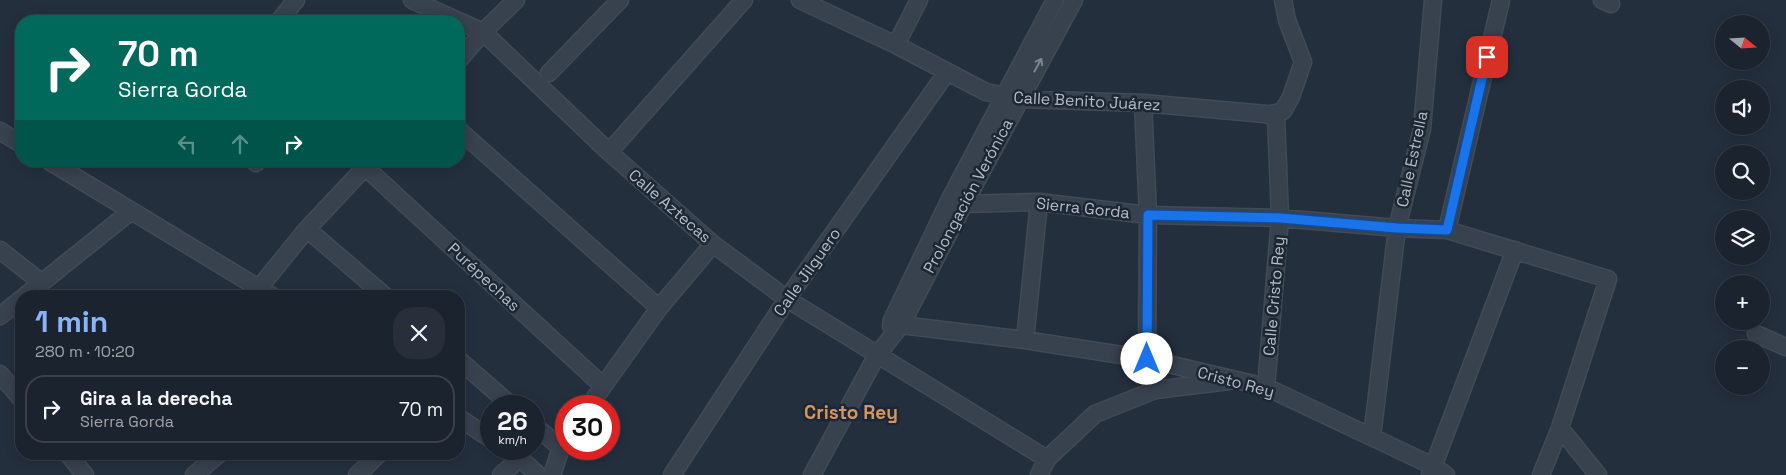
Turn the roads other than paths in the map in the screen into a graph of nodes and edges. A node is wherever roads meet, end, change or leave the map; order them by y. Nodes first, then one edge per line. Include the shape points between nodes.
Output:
1 (296, 0) edge
2 (412, 0) edge
3 (516, 0) edge
4 (620, 0) edge
5 (744, 0) edge
6 (800, 0) edge
7 (918, 0) edge
8 (1055, 0) edge
9 (1074, 0) edge
10 (1283, 0) edge
11 (1433, 0) edge
12 (1501, 0) edge
13 (284, 15) edge
14 (445, 15) edge
15 (465, 24) edge
16 (483, 32) junction
17 (896, 45) junction
18 (465, 53) edge
19 (947, 72) junction
20 (549, 73) dead end
21 (1012, 98) junction
22 (1143, 103) junction
23 (1272, 115) junction
24 (0, 131) edge
25 (465, 135) edge
26 (15, 140) edge
27 (609, 152) junction
28 (59, 167) edge
29 (365, 167) edge
30 (371, 167) edge
31 (956, 202) junction
32 (1039, 202) junction
33 (130, 212) junction
34 (1148, 215) junction
35 (1280, 218) junction
36 (1397, 228) junction
37 (307, 229) junction
38 (1447, 230) junction
39 (713, 244) junction
40 (0, 250) edge
41 (1515, 250) junction
42 (42, 283) junction
43 (33, 290) edge
44 (254, 290) edge
45 (261, 290) edge
46 (378, 290) edge
47 (787, 299) junction
48 (15, 304) edge
49 (659, 308) junction
50 (0, 316) edge
51 (896, 323) junction
52 (1756, 334) dead end
53 (1025, 340) junction
54 (1786, 347) edge
55 (876, 355) junction
56 (1147, 359) junction
57 (465, 365) edge
58 (0, 374) edge
59 (1236, 380) junction
60 (603, 386) junction
61 (1266, 387) junction
62 (15, 392) edge
63 (499, 395) edge
64 (597, 395) edge
65 (465, 422) edge
66 (1560, 428) junction
67 (480, 432) edge
68 (1372, 437) junction
69 (1047, 459) junction
70 (73, 460) edge
71 (212, 460) edge
72 (373, 460) edge
73 (518, 460) edge
74 (522, 460) edge
75 (558, 460) edge
76 (1436, 472) edge
77 (85, 475) edge
78 (194, 475) edge
79 (357, 475) edge
80 (501, 475) edge
81 (538, 475) edge
82 (552, 475) edge
83 (672, 475) edge
84 (812, 475) edge
85 (1039, 475) edge
86 (1542, 475) edge
87 (1598, 475) edge

1 - 13 street
2 - 14 street, Calle Aztecas
3 - 16 street
4 - 20 street
5 - 27 street
6 - 17 street, Calle Benito Juárez
7 - 17 street
8 - 21 street, Prolongación Verónica
21 -> 9 street, Prolongación Verónica
10 - 23 street via 1303,62 1283,111
11 - 36 street, Calle Estrella via 1422,129
12 - 38 street
15 - 16 street, Calle Aztecas
16 - 18 street
16 - 27 street, Calle Aztecas
17 - 19 street, Calle Benito Juárez
19 - 21 street, Calle Benito Juárez via 986,92
19 - 47 street, Calle Jilguero
21 - 22 street, Calle Benito Juárez
21 - 31 street, Prolongación Verónica
22 - 23 street, Calle Benito Juárez
22 - 34 street
23 - 35 street, Calle Cristo Rey
24 - 26 street
25 - 49 street
27 - 39 street, Calle Aztecas
28 - 33 street
29 - 37 street
30 - 60 street, Purépechas
31 - 32 street, Sierra Gorda
31 - 51 street, Prolongación Verónica
32 - 34 street, Sierra Gorda
32 - 53 street
33 - 42 street
33 - 44 street
34 - 35 street, Sierra Gorda
34 - 56 street
35 - 36 street, Sierra Gorda
35 - 61 street, Calle Cristo Rey
36 - 38 street, Sierra Gorda
36 - 68 street, Calle Estrella
37 - 45 street
37 - 46 street
38 - 41 street, Sierra Gorda
39 - 47 street, Calle Aztecas
39 - 49 street
40 - 42 street
41 - 66 street, Sierra Gorda via 1608,279
41 - 76 street
42 - 43 street
47 - 55 street, Calle Aztecas
47 - 83 street, Calle Jilguero
48 - 50 street
49 - 60 street
51 - 53 street, Cristo Rey
51 - 55 street, Prolongación Verónica via 890,338
52 - 54 street
53 - 56 street, Cristo Rey
55 - 69 street, Calle Aztecas
55 - 84 street, Prolongación Verónica
56 - 59 street, Cristo Rey
57 - 63 street
58 - 62 street
59 - 61 street, Cristo Rey
59 - 69 street via 1155,390 1095,414
60 - 64 street
61 - 68 street, Cristo Rey
65 - 67 street
66 - 86 street
66 - 87 street
68 - 76 street, Cristo Rey
69 - 85 street
70 - 77 street
71 - 78 street
72 - 79 street
73 - 80 street
74 - 81 street
75 - 82 street

